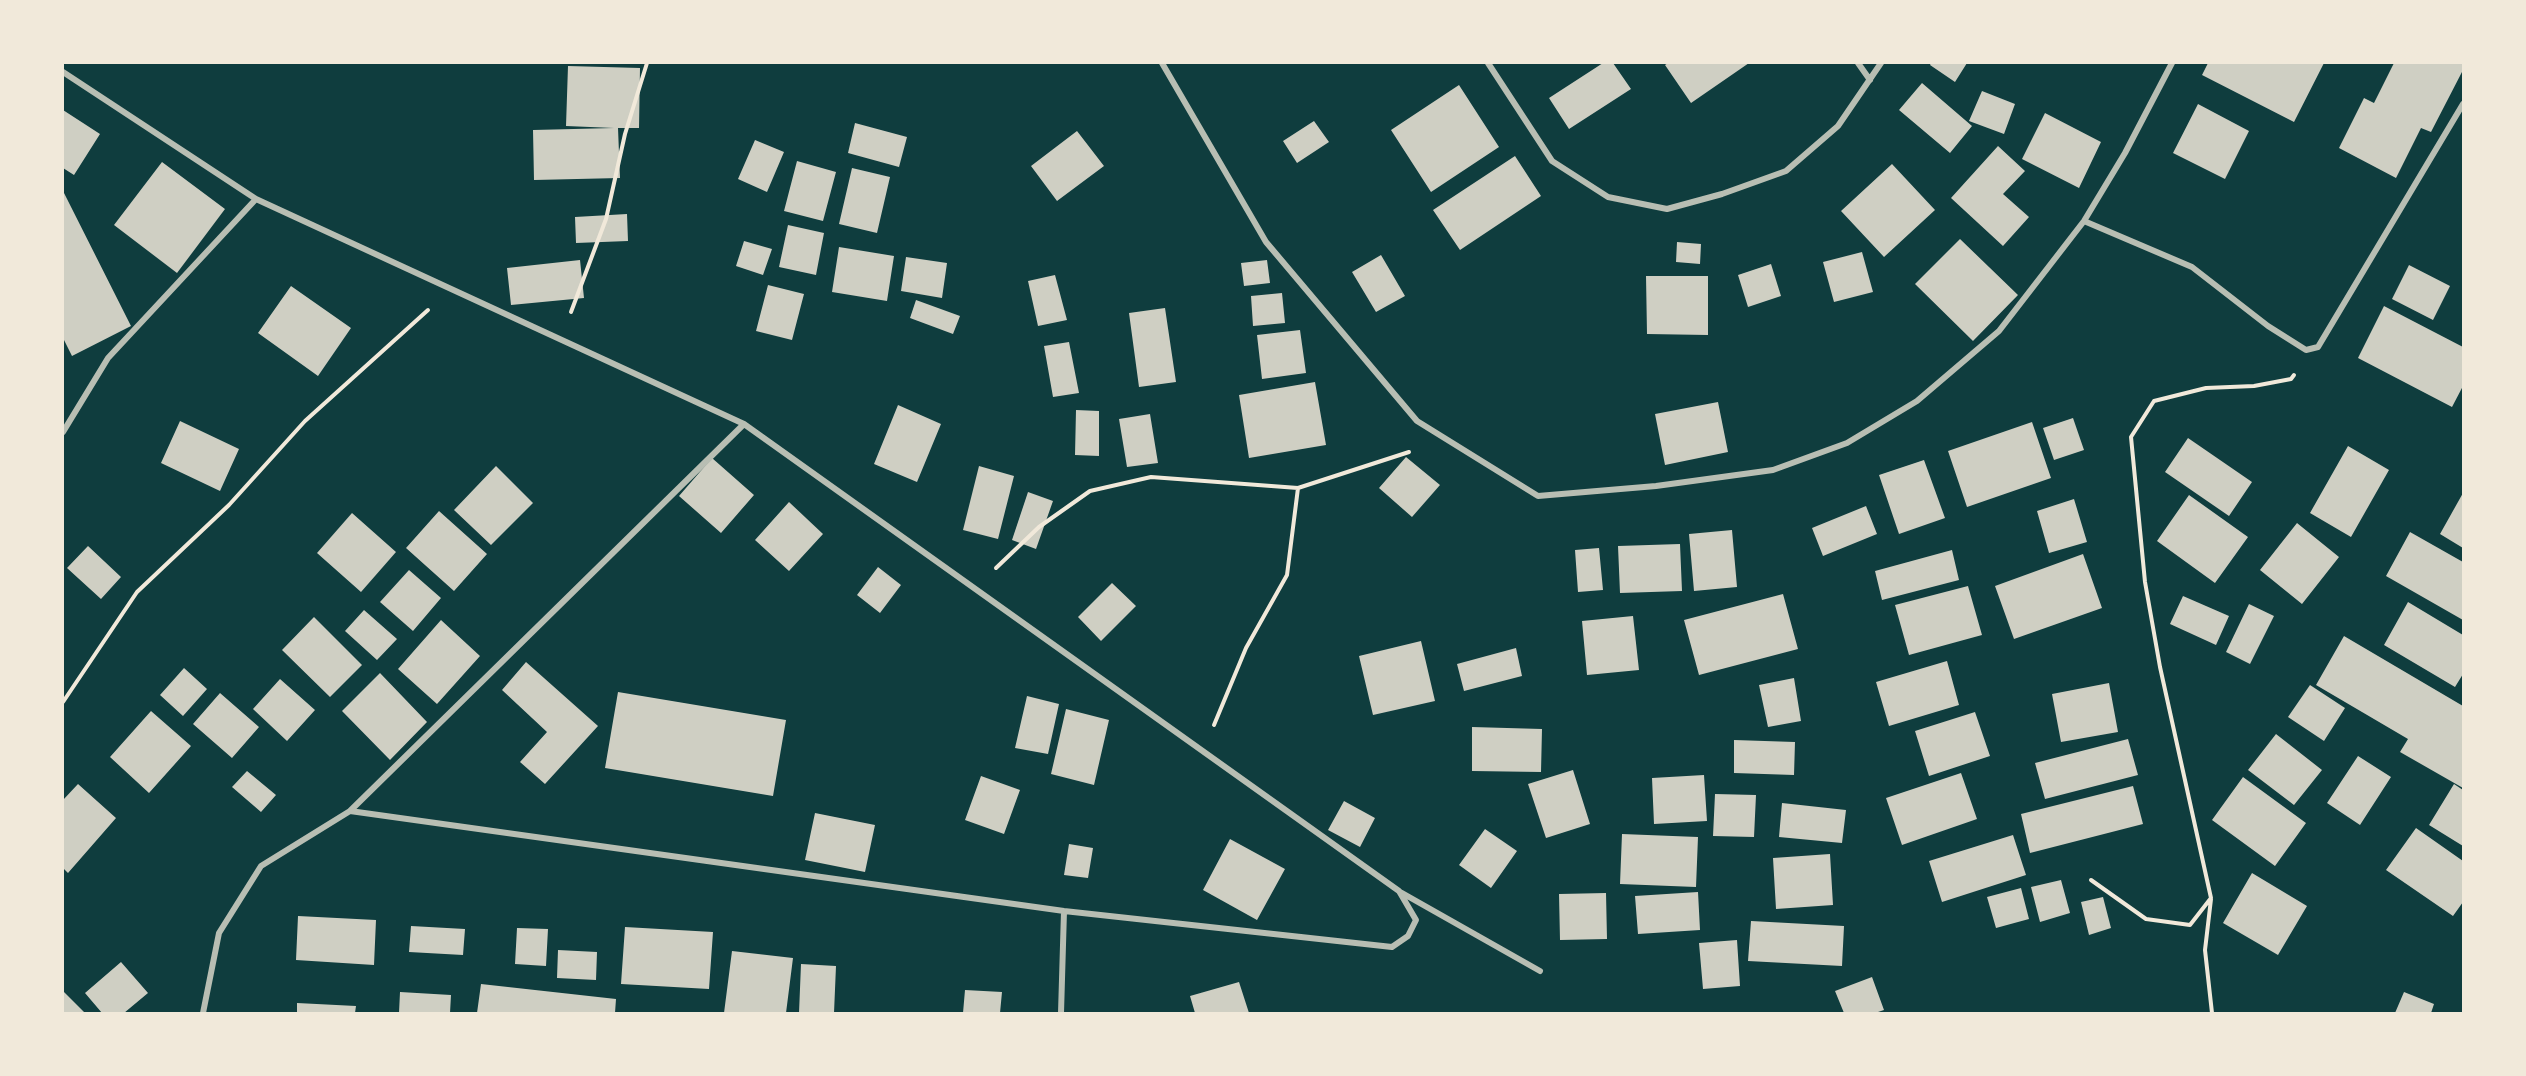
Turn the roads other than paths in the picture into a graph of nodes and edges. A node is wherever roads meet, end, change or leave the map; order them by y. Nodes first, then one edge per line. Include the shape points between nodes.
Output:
1 (1162, 63) edge
2 (1488, 63) edge
3 (1858, 63) edge
4 (1881, 63) edge
5 (2172, 63) edge
6 (63, 72) edge
7 (1870, 80) junction
8 (2463, 104) edge
9 (256, 199) junction
10 (2084, 221) junction
11 (744, 424) junction
12 (63, 432) edge
13 (350, 812) junction
14 (1399, 891) junction
15 (1064, 911) junction
16 (1540, 971) dead end
17 (203, 1013) edge
18 (1061, 1013) edge

1 - 10 street via 1266,242 1417,421 1538,496 1656,486 1773,470 1847,443 1917,400 1999,331
2 - 7 street via 1552,161 1608,196 1667,209 1722,195 1786,171 1838,126
3 - 7 street
4 - 7 street
5 - 10 street
6 - 9 street
8 - 10 street via 2318,347 2306,350 2294,343 2192,267
9 - 11 street
9 - 12 street via 108,358
11 - 13 street
11 - 14 street
13 - 15 street
13 - 17 street via 261,866 219,933
14 - 15 street via 1416,920 1408,936 1392,947
14 - 16 street
15 - 18 street

